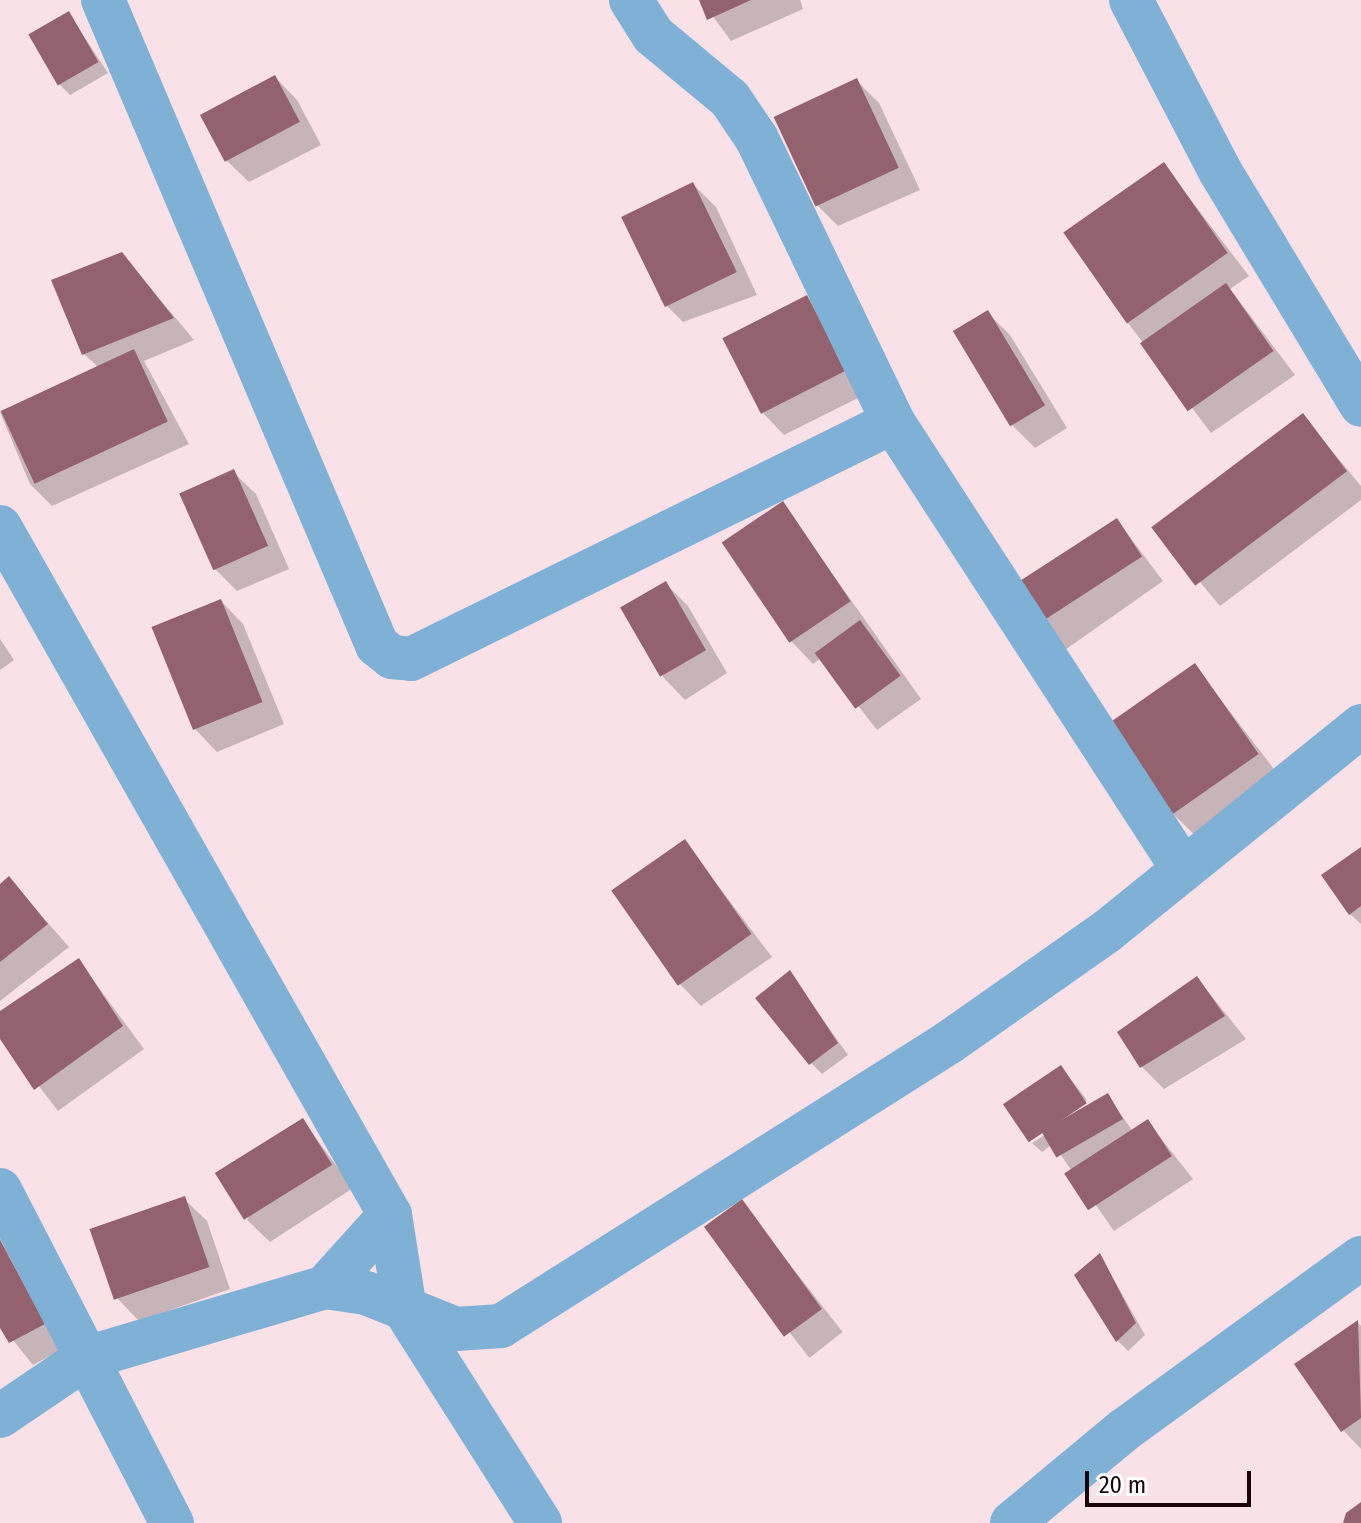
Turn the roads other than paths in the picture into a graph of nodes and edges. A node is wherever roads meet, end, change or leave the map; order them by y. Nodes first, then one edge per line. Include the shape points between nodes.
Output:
1 (103, 0) edge
2 (631, 0) edge
3 (1131, 0) edge
4 (1361, 405) edge
5 (893, 422) junction
6 (0, 527) edge
7 (1361, 726) edge
8 (1183, 869) junction
9 (0, 1190) edge
10 (390, 1215) junction
11 (1361, 1258) edge
12 (325, 1287) junction
13 (405, 1310) junction
14 (86, 1358) junction
15 (0, 1416) edge
16 (172, 1523) edge
17 (540, 1523) edge
18 (1012, 1523) edge

1 - 5 street via 377,645 392,657 411,659
2 - 5 street via 653,35 730,99 757,139
3 - 4 street via 1220,171
5 - 8 street
6 - 10 street
7 - 8 street
8 - 13 street via 948,1043 501,1326 456,1329
9 - 14 street
10 - 12 street
10 - 13 street
11 - 18 street via 1124,1430
12 - 13 street
12 - 14 street
13 - 17 street
14 - 15 street
14 - 16 street

